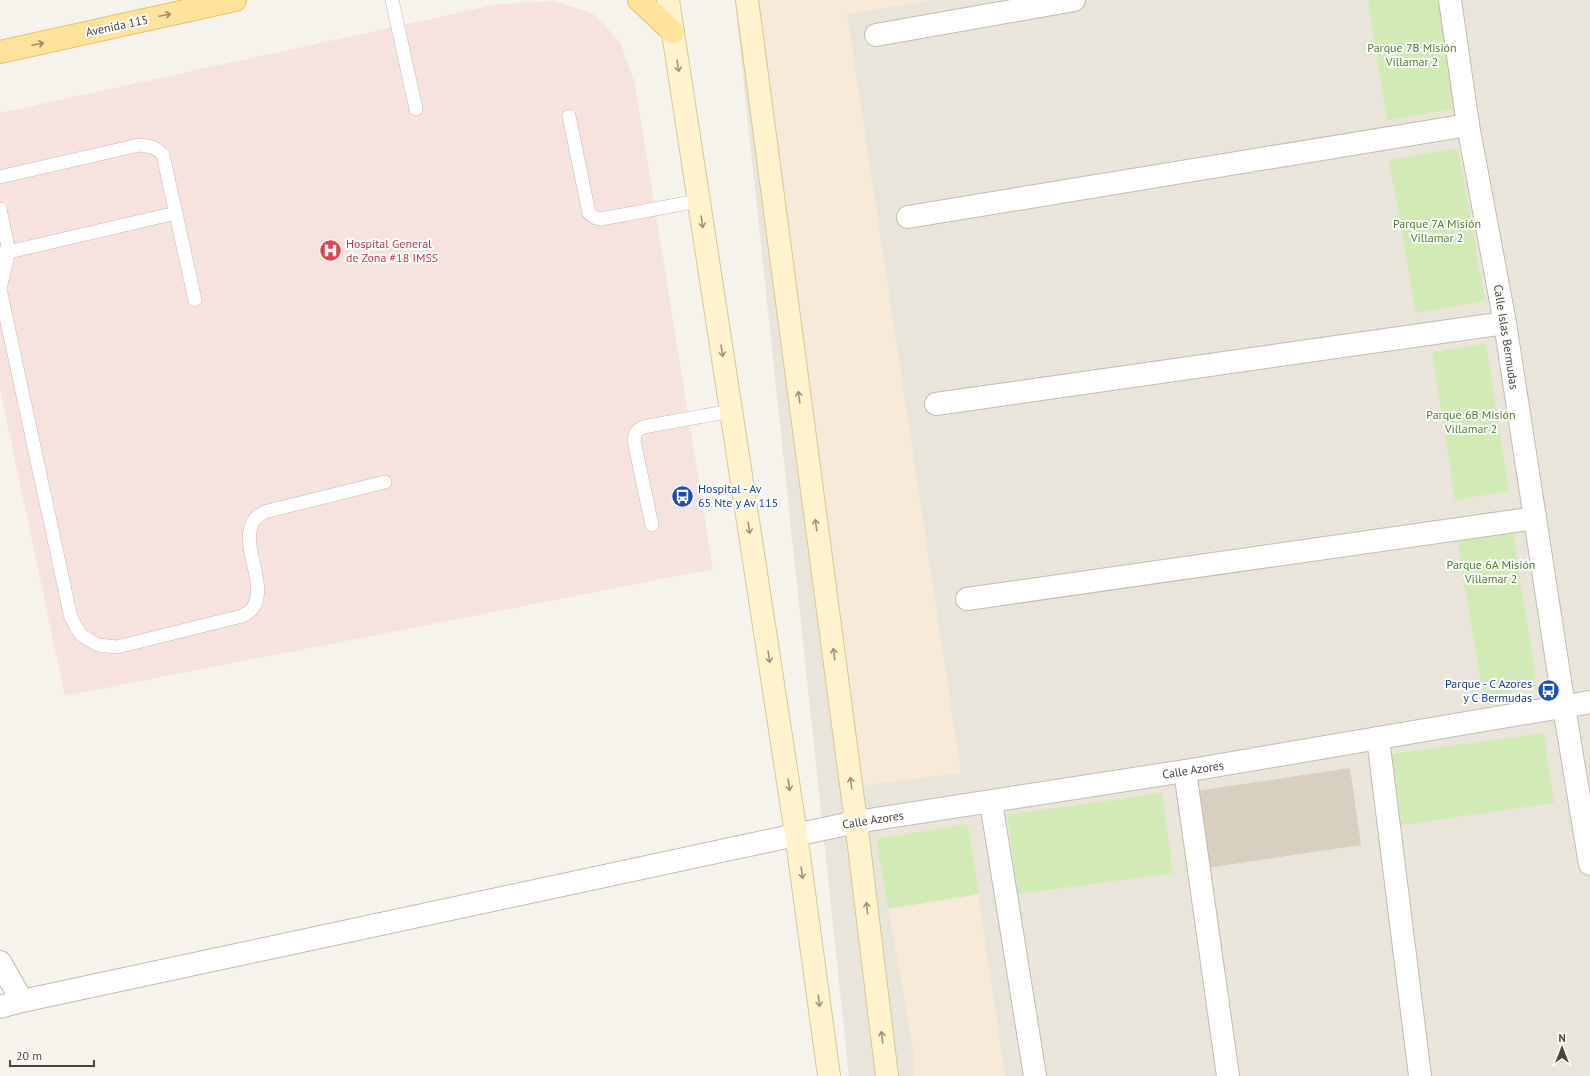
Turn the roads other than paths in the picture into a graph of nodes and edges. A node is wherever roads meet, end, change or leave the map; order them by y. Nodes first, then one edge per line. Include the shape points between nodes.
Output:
1 (235, 0) edge
2 (392, 0) edge
3 (640, 0) edge
4 (668, 0) edge
5 (747, 0) edge
6 (1074, 0) edge
7 (1450, 0) edge
8 (673, 32) junction
9 (876, 35) dead end
10 (0, 52) edge
11 (416, 109) dead end
12 (569, 116) dead end
13 (1468, 125) junction
14 (0, 177) edge
15 (698, 201) junction
16 (0, 209) edge
17 (176, 214) junction
18 (908, 217) dead end
19 (5, 253) edge
20 (0, 289) edge
21 (195, 300) dead end
22 (1505, 323) junction
23 (936, 404) dead end
24 (731, 411) junction
25 (385, 482) dead end
26 (1535, 518) junction
27 (652, 525) dead end
28 (967, 599) dead end
29 (1590, 702) edge
30 (1564, 706) junction
31 (1378, 738) junction
32 (1185, 771) junction
33 (991, 802) junction
34 (856, 822) junction
35 (796, 834) junction
36 (1590, 864) edge
37 (0, 962) edge
38 (22, 1001) junction
39 (0, 1007) edge
40 (829, 1076) edge
41 (887, 1076) edge
42 (1035, 1076) edge
43 (1228, 1076) edge
44 (1420, 1076) edge

10 -> 1 main road, Avenida 115
2 - 11 lane
3 - 8 main road
4 - 8 main road
34 -> 5 main road
6 - 9 street
7 - 13 street, Calle Islas Bermudas
8 -> 15 main road
12 - 15 lane via 589,214 592,216 601,219
13 - 18 street
13 - 22 street, Calle Islas Bermudas
14 - 17 lane via 139,145 151,146 163,155
15 -> 24 main road
16 - 19 lane
17 - 19 lane
17 - 21 lane
19 - 20 lane
20 - 25 lane via 71,618 81,634 98,645 117,647 242,616 252,609 258,593 250,543 254,520 264,512
22 - 23 street
22 - 26 street, Calle Islas Bermudas
24 - 27 lane via 643,427 636,432 634,441
24 -> 35 main road
26 - 28 street
26 - 30 street, Calle Islas Bermudas
29 - 30 street, Calle Azores
30 - 31 street, Calle Azores
30 - 36 street, Calle Islas Bermudas
31 - 32 street, Calle Azores
31 - 44 street
32 - 33 street, Calle Azores
32 - 43 street
33 - 34 street, Calle Azores
33 - 42 street
34 - 35 street, Calle Azores
41 -> 34 main road
35 - 38 street, Calle Azores
35 -> 40 main road
37 - 38 street
38 - 39 street, Calle Azores

